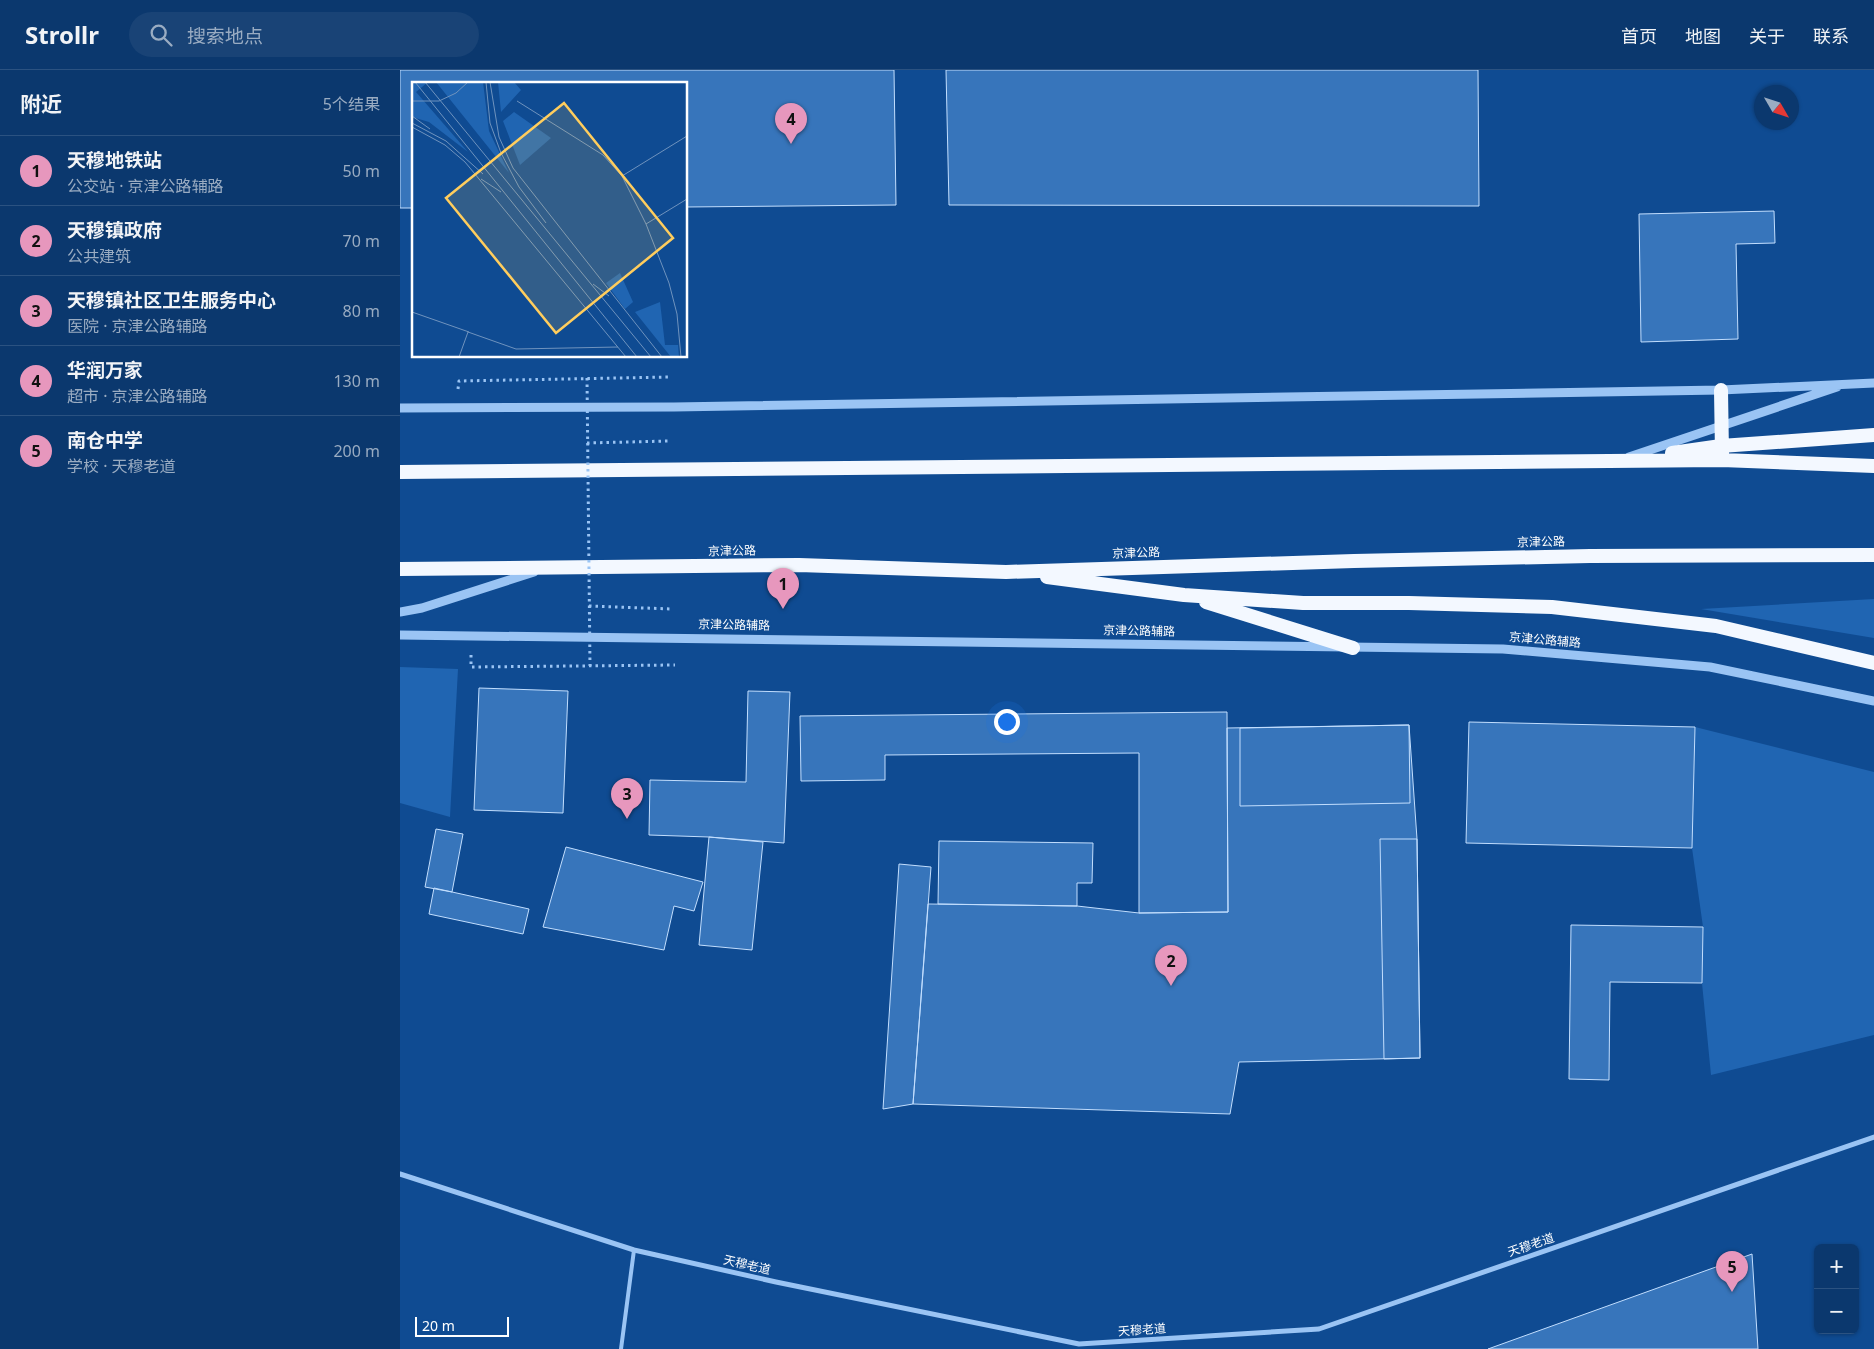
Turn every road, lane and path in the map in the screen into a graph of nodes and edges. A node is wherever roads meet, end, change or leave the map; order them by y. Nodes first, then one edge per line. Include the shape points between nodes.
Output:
1 (670, 377) dead end
2 (587, 378) junction
3 (459, 381) dead end
4 (1874, 383) edge
5 (1847, 384) junction
6 (1721, 390) junction
7 (400, 408) edge
8 (1721, 426) junction
9 (1874, 435) edge
10 (669, 441) dead end
11 (587, 443) junction
12 (1722, 453) junction
13 (1619, 461) junction
14 (1874, 466) edge
15 (400, 472) edge
16 (1874, 555) edge
17 (400, 569) edge
18 (543, 569) junction
19 (1006, 572) junction
20 (1184, 595) junction
21 (589, 606) junction
22 (672, 609) dead end
23 (400, 612) edge
24 (400, 635) edge
25 (1353, 648) junction
26 (1874, 663) edge
27 (675, 665) dead end
28 (590, 666) junction
29 (471, 667) dead end
30 (1874, 701) edge
31 (1874, 1137) edge
32 (400, 1174) edge
33 (634, 1250) junction
34 (1078, 1346) edge
35 (621, 1349) edge

1 - 2 path
2 - 3 path
2 - 11 path, bridge
4 - 5 street
5 - 6 street
5 - 8 street
6 - 7 street via 674,407
6 - 8 highway
8 - 12 highway
8 - 13 street
9 - 12 highway
10 - 11 path
11 - 21 path, bridge
12 - 13 highway
12 - 14 highway
13 - 15 highway
16 - 19 highway, 京津公路 via 1590,556
17 - 18 highway, 京津公路
18 - 19 highway, 京津公路 via 798,565
18 - 23 street via 422,608
19 - 20 highway
20 - 25 highway
20 - 26 highway via 1303,603 1552,607 1716,626
21 - 22 path
21 - 28 path, bridge
24 - 25 street, 京津公路辅路
25 - 30 street, 京津公路辅路 via 1503,649 1710,667
27 - 28 path
28 - 29 path
31 - 34 street, 天穆老道 via 1318,1329
32 - 33 street, 天穆老道
33 - 34 street, 天穆老道
33 - 35 lane

